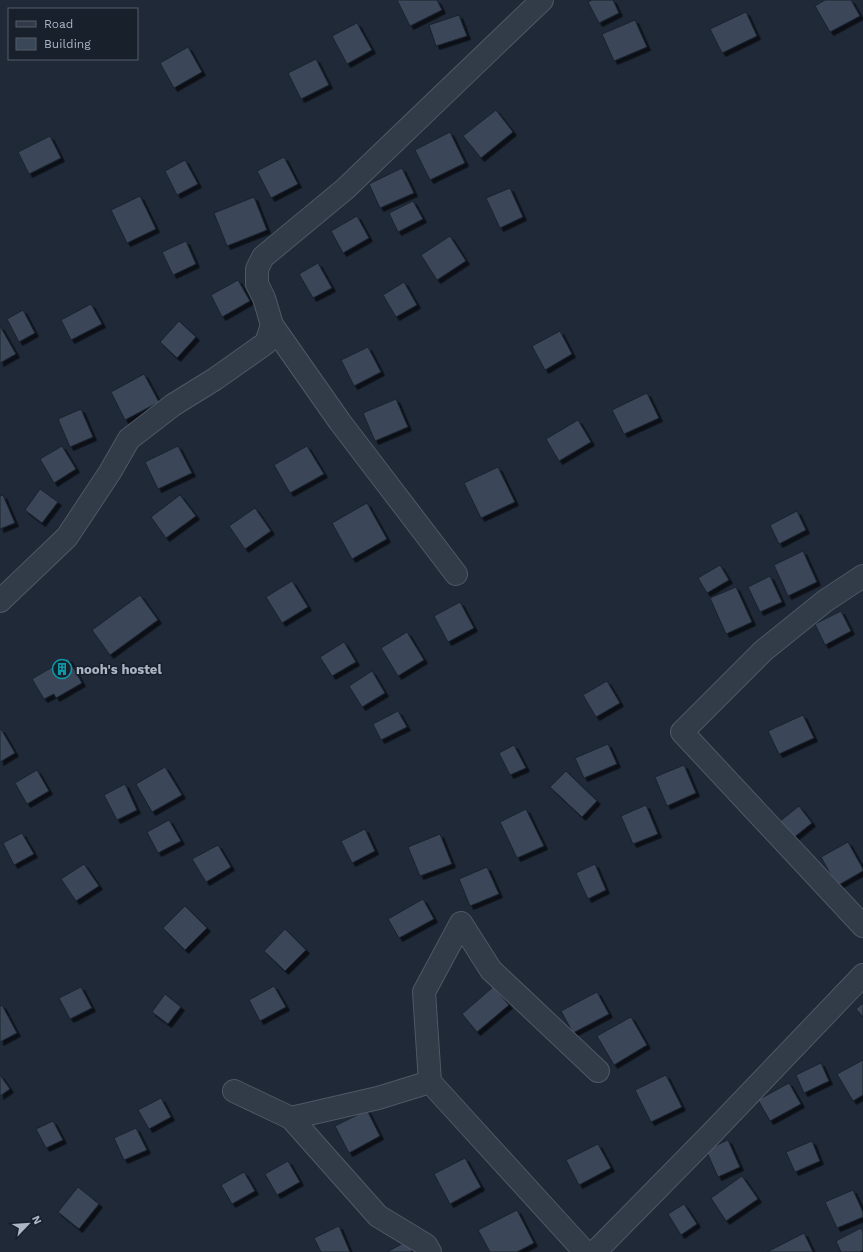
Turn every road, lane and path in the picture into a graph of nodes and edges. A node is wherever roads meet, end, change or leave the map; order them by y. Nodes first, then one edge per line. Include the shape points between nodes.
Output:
1 (542, 0) edge
2 (272, 325) junction
3 (456, 574) dead end
4 (863, 576) edge
5 (0, 601) edge
6 (863, 926) edge
7 (863, 975) edge
8 (598, 1071) dead end
9 (430, 1082) junction
10 (234, 1091) dead end
11 (291, 1118) junction
12 (430, 1252) edge
13 (585, 1252) edge
14 (595, 1252) edge

1 - 2 street via 345,189 263,257 257,269 257,284
2 - 3 street via 340,422
2 - 5 street via 266,343 172,405 129,439 67,537
4 - 6 street via 825,601 763,651 682,732
7 - 14 street
8 - 9 street via 491,970 461,923 424,992
9 - 11 street via 378,1098
9 - 13 street
10 - 11 street
11 - 12 street via 378,1216 426,1246

